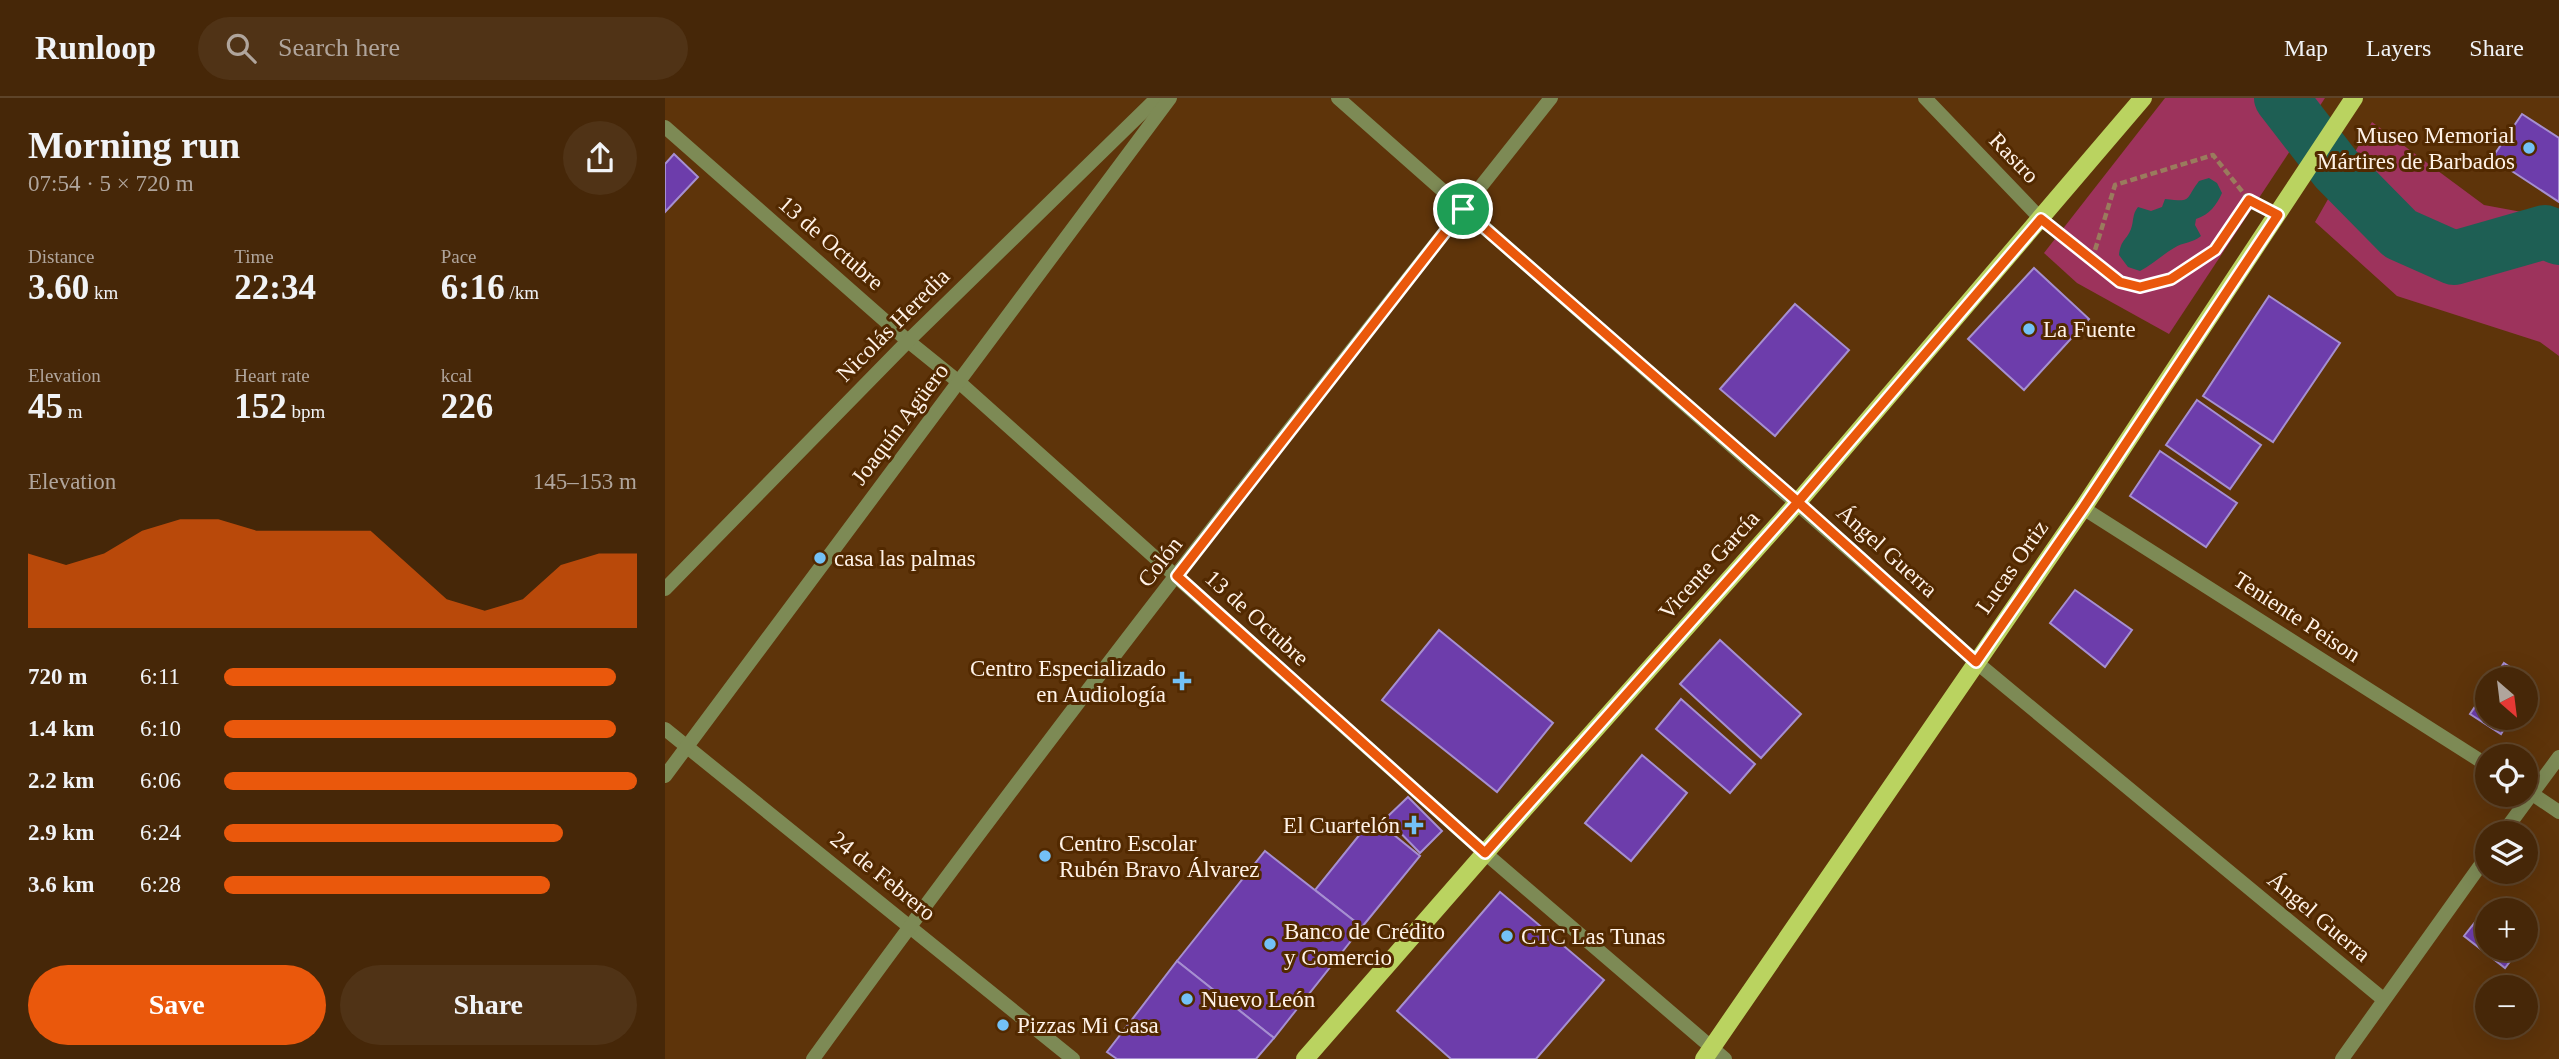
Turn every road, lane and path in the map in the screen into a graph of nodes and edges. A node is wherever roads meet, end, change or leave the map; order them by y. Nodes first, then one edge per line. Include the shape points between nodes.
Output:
1 (1157, 98) edge
2 (1170, 98) edge
3 (1338, 98) edge
4 (1551, 98) edge
5 (1925, 98) edge
6 (2143, 98) edge
7 (2354, 98) edge
8 (665, 127) edge
9 (2249, 200) junction
10 (1463, 209) junction
11 (2280, 212) junction
12 (2041, 219) junction
13 (2092, 260) junction
14 (908, 341) junction
15 (960, 383) junction
16 (1798, 502) junction
17 (2083, 508) junction
18 (1177, 576) junction
19 (665, 589) edge
20 (1976, 662) junction
21 (665, 729) edge
22 (686, 746) junction
23 (2475, 757) edge
24 (2559, 757) edge
25 (665, 776) edge
26 (2538, 780) edge
27 (2538, 797) edge
28 (2559, 811) edge
29 (1485, 853) junction
30 (2475, 872) edge
31 (909, 926) junction
32 (2383, 999) junction
33 (1714, 1055) edge
34 (813, 1059) edge
35 (1073, 1059) edge
36 (1305, 1059) edge
37 (2342, 1059) edge

1 - 14 street, Nicolás Heredia
2 - 15 street, Joaquín Agüero
3 - 10 street, Ángel Guerra
4 - 10 street, Colón
5 - 12 street, Rastro
6 - 12 main road, Vicente García
7 - 11 main road, Lucas Ortiz
8 - 14 street, 13 de Octubre
9 - 11 path
9 - 13 path via 2215,250 2171,279 2140,287 2120,282
9 - 13 path via 2213,155 2115,184
10 - 16 street, Ángel Guerra
10 - 18 street, Colón
11 - 17 main road, Lucas Ortiz
12 - 13 path
12 - 16 main road, Vicente García
14 - 15 street, 13 de Octubre
14 - 19 street, Nicolás Heredia
15 - 18 street, 13 de Octubre
15 - 22 street, Joaquín Agüero
16 - 20 street, Ángel Guerra
16 - 29 main road, Vicente García
17 - 20 main road, Lucas Ortiz
17 - 23 street, Teniente Peison
18 - 29 street, 13 de Octubre
18 - 31 street, Colón
20 - 32 street, Ángel Guerra
20 - 33 main road, Lucas Ortiz
21 - 22 street, 24 de Febrero
22 - 25 street, Joaquín Agüero
22 - 31 street, 24 de Febrero
24 - 26 street
27 - 28 street
29 - 33 street, 13 de Octubre
29 - 36 main road, Vicente García
30 - 32 street
31 - 34 street, Colón
31 - 35 street, 24 de Febrero
32 - 37 street

